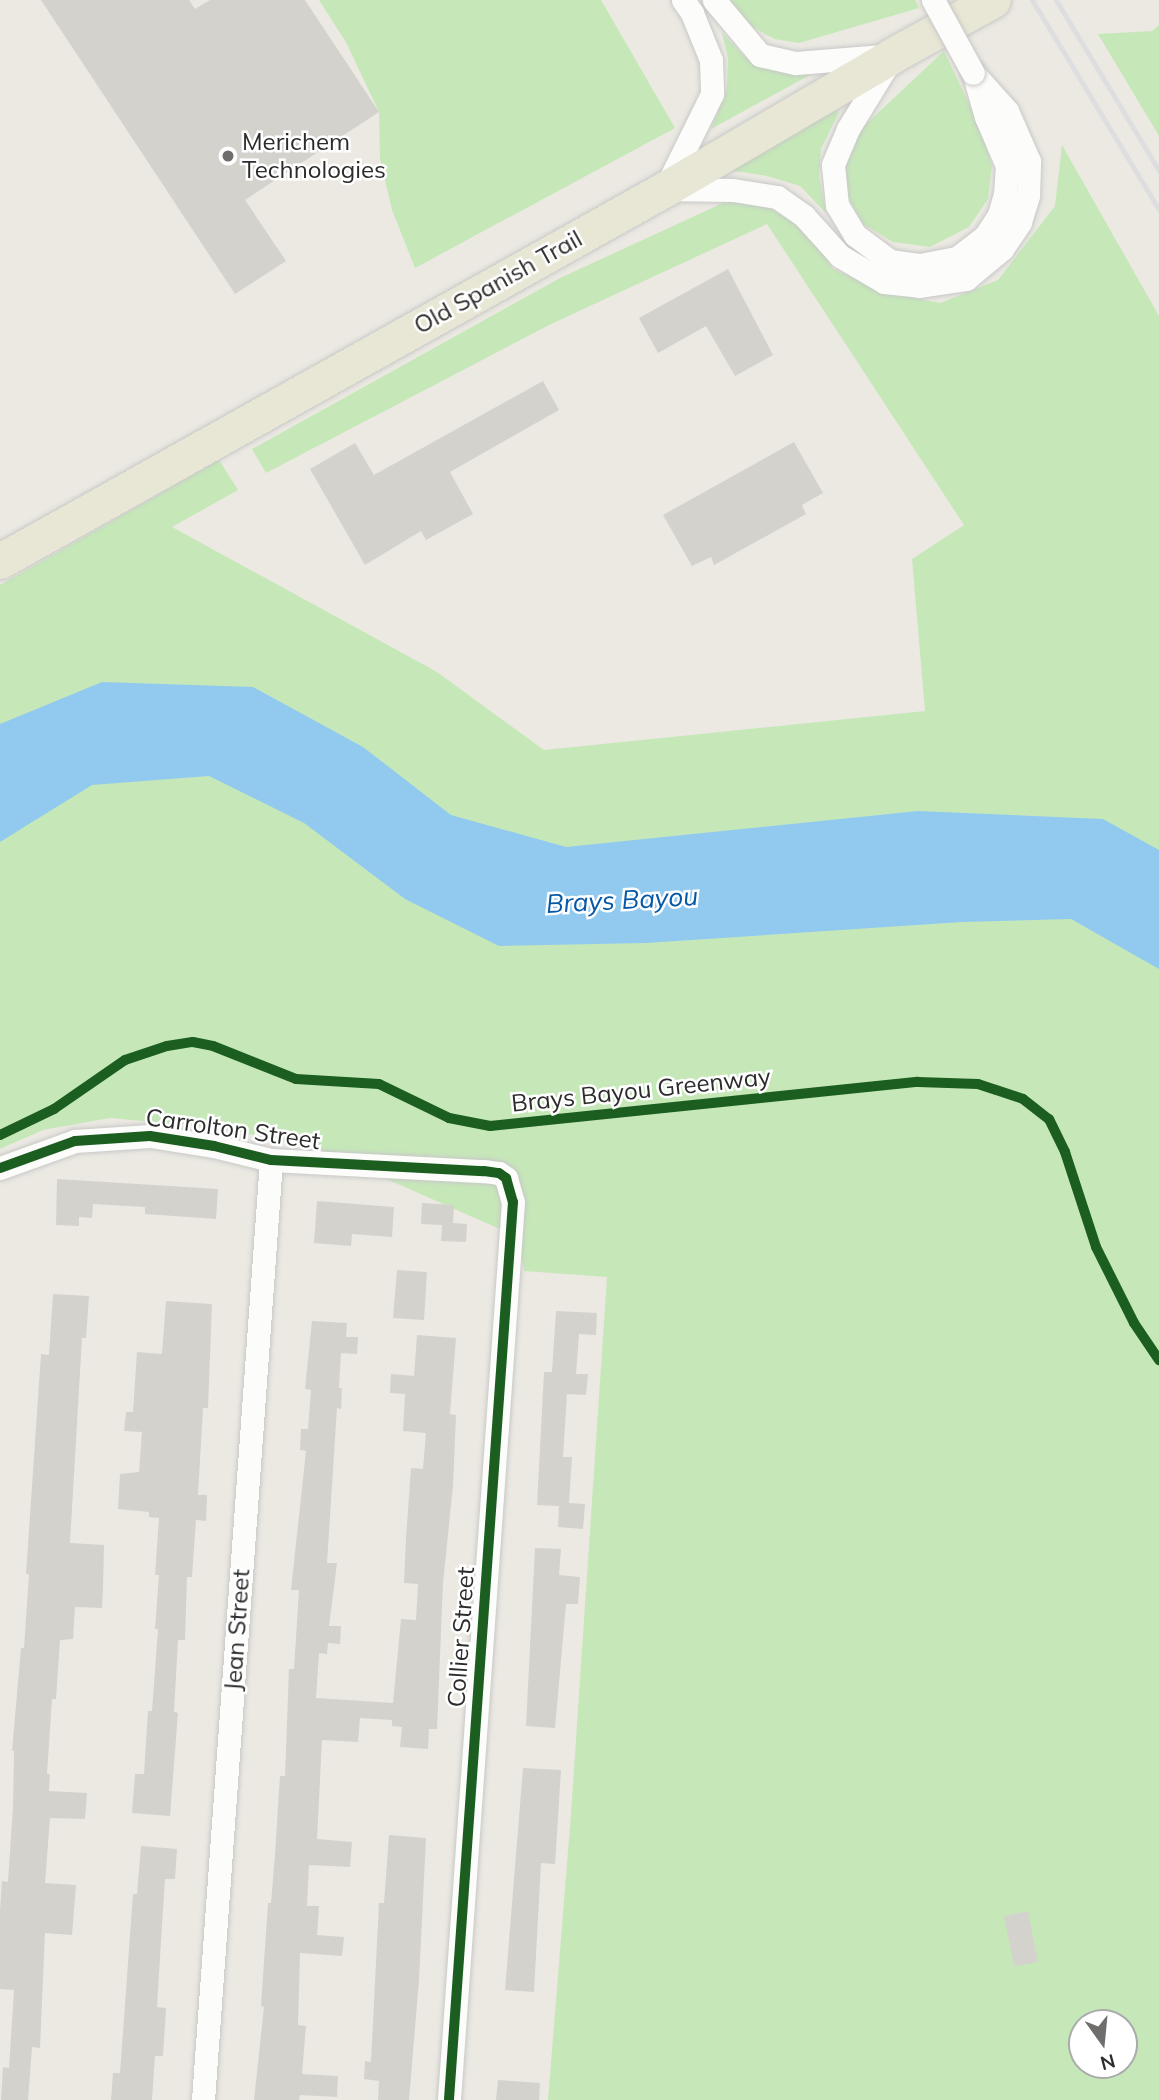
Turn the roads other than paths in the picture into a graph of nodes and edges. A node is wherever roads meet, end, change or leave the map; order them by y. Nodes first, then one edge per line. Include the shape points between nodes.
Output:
1 (683, 0) edge
2 (714, 0) edge
3 (933, 0) edge
4 (993, 0) edge
5 (893, 55) junction
6 (973, 72) junction
7 (665, 189) junction
8 (0, 561) edge
9 (271, 1160) junction
10 (0, 1168) edge
11 (506, 1178) joint
12 (203, 2100) edge
13 (449, 2100) edge

1 - 7 street via 711,60 712,94
2 - 5 street via 760,55 796,63
3 - 6 street, bridge
4 - 5 main road, Old Spanish Trail
5 - 6 street via 848,129 833,165 837,205 855,235 890,261 920,265 957,258 986,235 999,215 1007,166
5 - 7 main road, Old Spanish Trail
6 - 7 street via 1007,111 1029,161 1028,195 1020,222 1002,249 966,279 920,286 884,282 840,256 804,216 777,197 733,190
7 - 8 main road, Old Spanish Trail
9 - 10 street, Carrolton Street via 150,1136 75,1141
9 - 11 street, Carrolton Street via 484,1171
9 - 12 street, Jean Street
11 - 13 street, Collier Street via 513,1202

